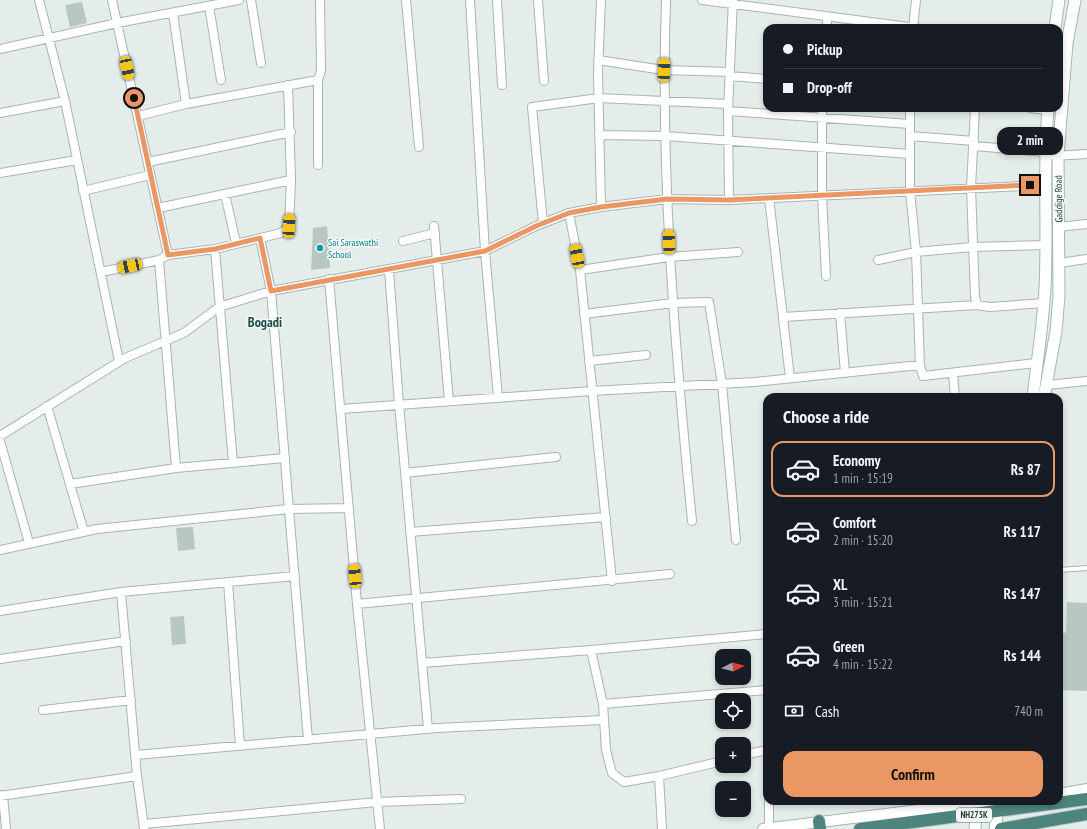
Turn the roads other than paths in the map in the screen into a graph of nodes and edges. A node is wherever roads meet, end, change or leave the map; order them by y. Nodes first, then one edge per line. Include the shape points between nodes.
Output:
1 (39, 0) edge
2 (112, 0) edge
3 (239, 0) edge
4 (251, 0) edge
5 (320, 0) edge
6 (406, 0) edge
7 (470, 0) edge
8 (497, 0) edge
9 (538, 0) edge
10 (601, 0) edge
11 (666, 0) edge
12 (702, 0) edge
13 (916, 0) edge
14 (1059, 0) edge
15 (1075, 0) edge
16 (733, 2) edge
17 (209, 6) junction
18 (173, 13) junction
19 (827, 16) junction
20 (117, 23) junction
21 (827, 24) edge
22 (884, 24) edge
23 (913, 24) edge
24 (1056, 24) edge
25 (48, 38) junction
26 (0, 49) edge
27 (598, 60) junction
28 (261, 63) dead end
29 (664, 70) junction
30 (730, 74) junction
31 (763, 78) edge
32 (221, 80) dead end
33 (318, 80) junction
34 (544, 81) dead end
35 (288, 85) junction
36 (502, 85) dead end
37 (1063, 93) edge
38 (599, 98) junction
39 (65, 101) junction
40 (664, 101) junction
41 (186, 104) junction
42 (728, 107) junction
43 (763, 111) edge
44 (775, 112) edge
45 (822, 112) edge
46 (910, 112) edge
47 (975, 112) edge
48 (1048, 112) edge
49 (1062, 112) edge
50 (0, 113) edge
51 (138, 116) junction
52 (822, 117) junction
53 (910, 124) junction
54 (291, 132) junction
55 (599, 135) junction
56 (665, 136) junction
57 (910, 136) junction
58 (728, 139) junction
59 (974, 144) junction
60 (419, 147) dead end
61 (822, 148) junction
62 (910, 154) junction
63 (1046, 154) junction
64 (1087, 154) edge
65 (1058, 156) junction
66 (77, 160) junction
67 (148, 162) junction
68 (318, 165) dead end
69 (0, 173) edge
70 (150, 175) junction
71 (291, 180) junction
72 (1044, 185) junction
73 (971, 188) junction
74 (83, 191) junction
75 (910, 191) junction
76 (225, 194) junction
77 (822, 195) junction
78 (769, 198) junction
79 (667, 199) junction
80 (729, 200) junction
81 (601, 207) junction
82 (158, 208) junction
83 (569, 213) junction
84 (543, 223) junction
85 (1087, 224) edge
86 (1058, 227) junction
87 (260, 238) junction
88 (403, 241) dead end
89 (236, 244) junction
90 (1046, 245) junction
91 (972, 247) junction
92 (215, 249) junction
93 (485, 251) junction
94 (738, 252) dead end
95 (916, 252) junction
96 (168, 255) junction
97 (669, 257) junction
98 (1087, 259) edge
99 (159, 260) junction
100 (438, 260) junction
101 (878, 260) dead end
102 (1058, 263) junction
103 (389, 270) junction
104 (580, 270) junction
105 (100, 272) junction
106 (826, 276) dead end
107 (329, 279) junction
108 (271, 291) junction
109 (673, 303) junction
110 (1044, 303) junction
111 (977, 305) junction
112 (219, 307) junction
113 (917, 308) junction
114 (840, 313) junction
115 (584, 314) junction
116 (783, 318) junction
117 (165, 341) junction
118 (646, 356) dead end
119 (119, 361) junction
120 (589, 361) junction
121 (1036, 363) junction
122 (920, 366) junction
123 (845, 373) junction
124 (953, 373) junction
125 (790, 378) junction
126 (1087, 381) edge
127 (722, 384) junction
128 (1047, 385) junction
129 (679, 386) junction
130 (592, 391) junction
131 (955, 393) edge
132 (1033, 393) edge
133 (1045, 393) edge
134 (498, 397) junction
135 (449, 401) junction
136 (399, 404) junction
137 (47, 406) junction
138 (341, 409) junction
139 (0, 436) edge
140 (0, 440) edge
141 (285, 458) junction
142 (556, 458) dead end
143 (233, 463) junction
144 (176, 468) junction
145 (405, 473) junction
146 (70, 484) junction
147 (350, 508) junction
148 (289, 509) junction
149 (606, 517) junction
150 (692, 521) dead end
151 (84, 532) junction
152 (410, 532) junction
153 (736, 540) dead end
154 (29, 544) junction
155 (0, 550) edge
156 (1087, 568) edge
157 (1063, 570) edge
158 (670, 574) dead end
159 (295, 576) junction
160 (612, 581) junction
161 (228, 582) junction
162 (121, 592) junction
163 (415, 599) junction
164 (357, 604) junction
165 (0, 611) edge
166 (763, 634) edge
167 (126, 642) junction
168 (591, 650) junction
169 (0, 659) edge
170 (422, 663) junction
171 (763, 690) edge
172 (131, 700) junction
173 (603, 704) junction
174 (43, 710) dead end
175 (604, 720) junction
176 (428, 729) junction
177 (370, 734) junction
178 (308, 740) junction
179 (240, 746) junction
180 (763, 751) edge
181 (751, 753) edge
182 (136, 755) junction
183 (715, 763) edge
184 (138, 776) junction
185 (659, 776) junction
186 (1087, 789) edge
187 (1063, 793) edge
188 (1, 795) edge
189 (461, 799) dead end
190 (1087, 799) edge
191 (1063, 800) edge
192 (377, 802) junction
193 (769, 805) edge
194 (986, 805) edge
195 (996, 805) edge
196 (976, 806) edge
197 (1087, 814) edge
198 (819, 825) edge
199 (144, 827) edge
200 (766, 828) edge
201 (6, 829) edge
202 (380, 829) edge
203 (662, 829) edge
204 (860, 829) edge
205 (975, 829) edge
206 (995, 829) edge
207 (1001, 829) edge

1 - 25 street
2 - 20 street
3 - 17 street
4 - 28 street
5 - 33 street via 321,71
6 - 60 street
7 - 93 street
8 - 36 street
9 - 34 street
10 - 27 street
11 - 29 street
12 - 16 street
13 - 23 street
14 - 24 main road
15 - 37 main road, Gaddige Road via 1067,43
16 - 19 street
16 - 30 street
17 - 18 street
17 - 32 street
18 - 20 street
18 - 41 street
19 - 21 street
19 - 22 street
20 - 25 street
20 - 51 street
25 - 26 street
25 - 39 street
27 - 29 street
27 - 38 street
29 - 30 street
29 - 40 street
30 - 31 street
30 - 42 street
33 - 35 street
33 - 68 street
35 - 41 street
35 - 54 street
38 - 40 street
38 - 55 street
38 - 84 street via 532,107
39 - 50 street
39 - 66 street
40 - 42 street
40 - 56 street
41 - 51 street
42 - 43 street
42 - 58 street
44 - 52 street
45 - 52 street
46 - 53 street
47 - 59 street
48 - 63 main road, Gaddige Road
49 - 65 main road, Gaddige Road
51 - 67 street
52 - 53 street
52 - 61 street
53 - 57 street
54 - 67 street
54 - 71 street
55 - 56 street
55 - 81 street
56 - 58 street
56 - 79 street
57 - 59 street
57 - 62 street
58 - 61 street
58 - 80 street
59 - 63 street
59 - 73 street
61 - 62 street
61 - 77 street
62 - 75 street
63 - 65 street
63 - 72 main road, Gaddige Road
64 - 65 street
65 - 86 main road, Gaddige Road
66 - 69 street
66 - 74 street
67 - 70 street
70 - 74 street
70 - 82 street
71 - 76 street
71 - 87 street via 289,226 281,233
72 - 73 street
72 - 90 main road, Gaddige Road
73 - 75 street
73 - 91 street
74 - 105 street
75 - 77 street
75 - 95 street
76 - 82 street
76 - 89 street
77 - 78 street
77 - 106 street
78 - 80 street
78 - 116 street
79 - 80 street
79 - 81 street
79 - 97 street
81 - 83 street
82 - 96 street
83 - 84 street
83 - 104 street
84 - 93 street
85 - 86 street
86 - 102 main road, Gaddige Road
87 - 89 street
87 - 108 street
88 - 100 street via 434,230
89 - 92 street
90 - 91 street
90 - 110 main road, Gaddige Road
91 - 95 street
91 - 111 street
92 - 96 street
92 - 112 street
93 - 100 street
93 - 134 street
94 - 97 street
95 - 101 street
95 - 113 street
96 - 99 street
97 - 104 street
97 - 109 street
98 - 102 street
99 - 105 street
99 - 117 street
100 - 103 street
100 - 135 street
102 - 128 main road, Gaddige Road via 1056,331
103 - 107 street
103 - 136 street
104 - 115 street
105 - 119 street
107 - 108 street
107 - 138 street
108 - 112 street
108 - 141 street
109 - 115 street
109 - 127 street via 709,302
109 - 129 street
110 - 111 street via 990,307
110 - 121 main road, Gaddige Road
111 - 113 street
112 - 117 street via 184,333
112 - 143 street
113 - 114 street
113 - 122 street
114 - 116 street
114 - 123 street
115 - 120 street
116 - 125 street
117 - 119 street
117 - 144 street
118 - 120 street
119 - 137 street
120 - 130 street
121 - 124 street
121 - 132 main road, Gaddige Road
122 - 123 street
122 - 124 street via 923,376
123 - 125 street
124 - 131 street
125 - 127 street
126 - 128 street
127 - 129 street
127 - 153 street
128 - 133 main road, Gaddige Road
129 - 130 street
129 - 150 street
130 - 134 street
130 - 149 street
134 - 135 street
135 - 136 street
136 - 138 street
136 - 145 street
137 - 139 street
137 - 146 street
138 - 147 street
140 - 154 street
141 - 143 street
141 - 148 street
142 - 145 street
143 - 144 street
144 - 146 street
145 - 152 street
146 - 151 street
147 - 148 street
147 - 164 street
148 - 151 street
148 - 159 street
149 - 152 street
149 - 160 street
151 - 154 street
152 - 163 street
154 - 155 street
156 - 157 lane
158 - 160 street
159 - 161 street
159 - 178 street
160 - 163 street
161 - 162 street
161 - 179 street
162 - 165 street
162 - 167 street
163 - 164 street
163 - 170 street
164 - 177 street
166 - 168 street
167 - 169 street
167 - 172 street
168 - 170 street
168 - 173 street
170 - 176 street
171 - 173 street
172 - 174 street
172 - 182 street
173 - 175 street
175 - 176 street
175 - 185 street via 606,750 612,773 624,782
176 - 177 street
177 - 178 street
177 - 192 street
178 - 179 street
179 - 182 street
180 - 181 street
182 - 184 street
183 - 185 street
184 - 188 street
184 - 199 street
185 - 203 street
186 - 187 street
188 - 201 street
189 - 192 street
190 - 191 highway, NH275K
192 - 199 street
192 - 202 street
193 - 200 street
194 - 196 highway, NH275K
195 - 206 main road
196 - 198 street
196 - 204 highway, NH275K
196 - 205 main road
197 - 207 highway, NH275K
198 - 200 street

